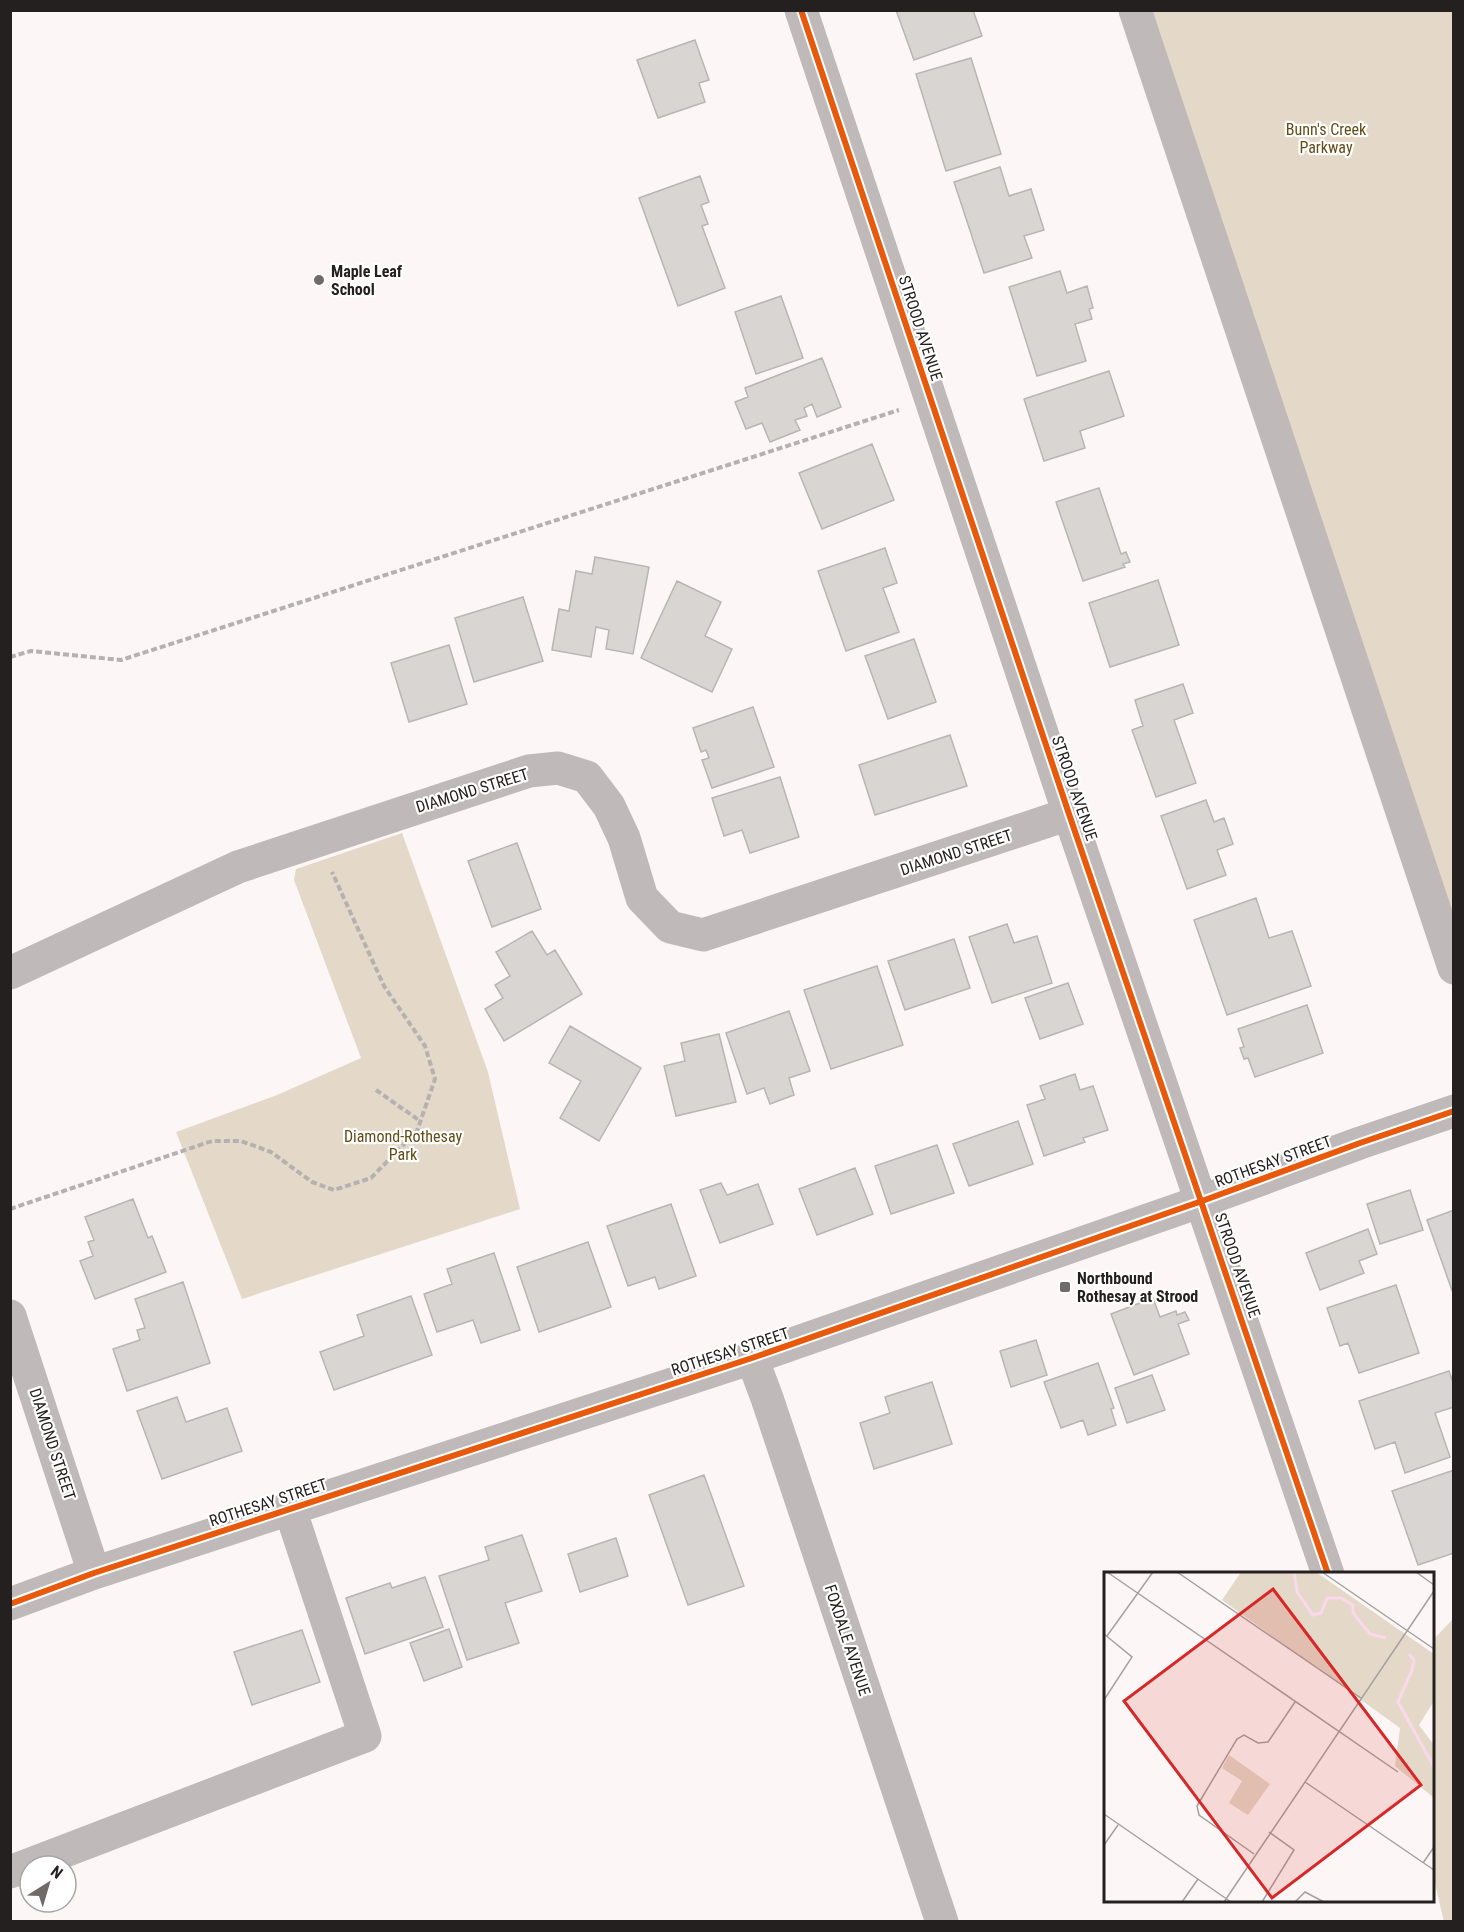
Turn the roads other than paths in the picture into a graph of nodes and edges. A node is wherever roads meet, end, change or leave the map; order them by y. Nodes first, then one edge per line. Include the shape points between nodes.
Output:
1 (801, 10) edge
2 (1135, 10) edge
3 (1069, 814) junction
4 (1454, 968) edge
5 (10, 972) edge
6 (1454, 1111) edge
7 (1202, 1202) junction
8 (10, 1316) edge
9 (752, 1358) junction
10 (290, 1509) junction
11 (1327, 1572) edge
12 (94, 1573) junction
13 (10, 1604) edge
14 (10, 1872) edge
15 (942, 1922) edge

1 - 3 street, STROOD AVENUE
2 - 4 street
3 - 5 street, DIAMOND STREET via 704,935 670,927 642,898 624,838 609,806 587,777 558,768 529,771 238,867
3 - 7 street, STROOD AVENUE
6 - 7 street, ROTHESAY STREET
7 - 9 street, ROTHESAY STREET
7 - 11 street, STROOD AVENUE
8 - 12 street, DIAMOND STREET
9 - 10 street, ROTHESAY STREET
9 - 15 street, FOXDALE AVENUE
10 - 12 street, ROTHESAY STREET
10 - 14 street via 364,1736
12 - 13 street, ROTHESAY STREET

